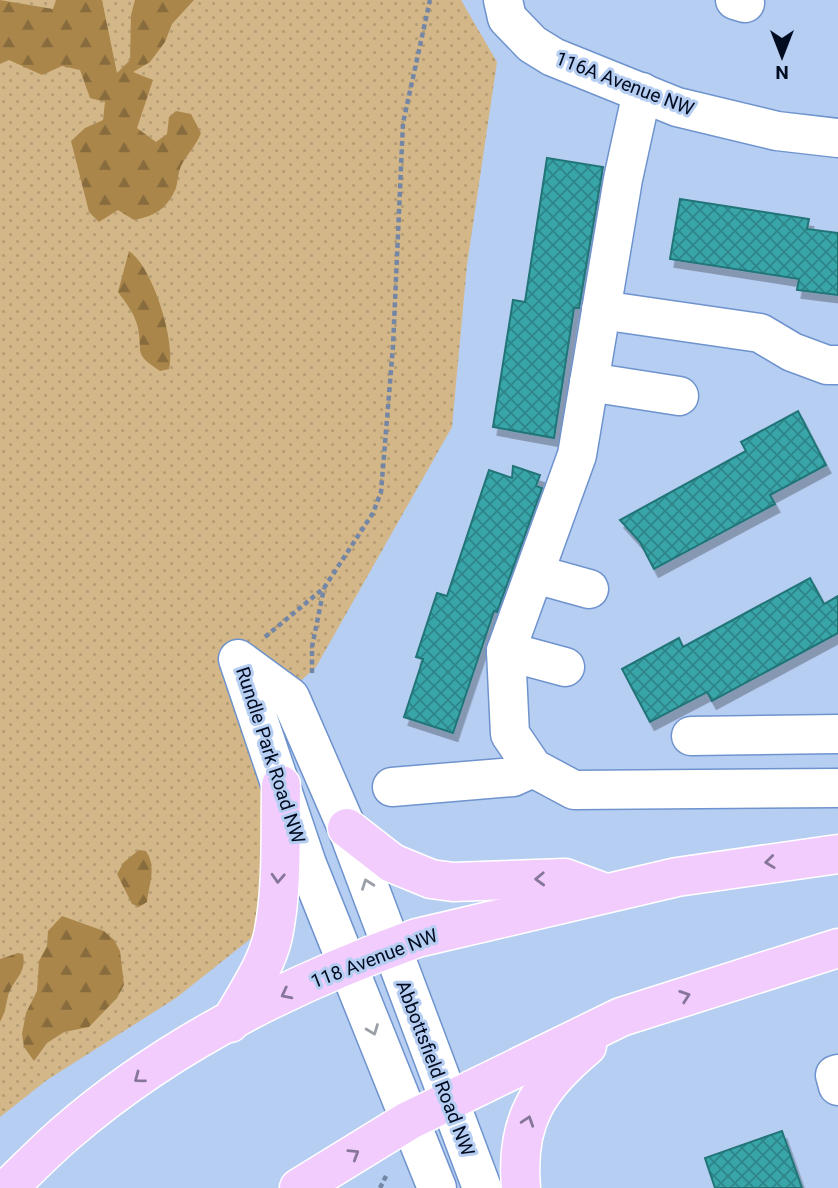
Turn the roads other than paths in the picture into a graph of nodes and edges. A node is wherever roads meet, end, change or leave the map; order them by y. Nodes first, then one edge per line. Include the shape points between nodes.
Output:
1 (505, 9) edge
2 (642, 92) junction
3 (838, 138) edge
4 (601, 310) junction
5 (838, 365) edge
6 (589, 382) junction
7 (679, 397) dead end
8 (535, 574) junction
9 (589, 589) dead end
10 (506, 651) junction
11 (565, 667) dead end
12 (838, 734) edge
13 (691, 736) dead end
14 (533, 768) junction
15 (281, 785) junction
16 (391, 787) dead end
17 (838, 788) edge
18 (347, 828) junction
19 (838, 854) edge
20 (605, 893) junction
21 (390, 948) junction
22 (838, 948) edge
23 (348, 966) junction
24 (621, 1017) junction
25 (230, 1023) junction
26 (838, 1074) edge
27 (838, 1086) edge
28 (449, 1100) junction
29 (408, 1121) junction
30 (8, 1188) edge
31 (299, 1188) edge
32 (437, 1188) edge
33 (482, 1188) edge
34 (521, 1188) edge

1 - 2 street, 116A Avenue NW via 532,44 553,57
2 - 3 street, 116A Avenue NW via 677,107 777,131
2 - 4 street
4 - 5 street via 760,333 792,352
4 - 6 street
6 - 7 street
6 - 8 street via 577,455
8 - 9 street
8 - 10 street
10 - 11 street
10 - 14 street via 510,734
12 - 13 street
14 - 16 street via 513,777
14 - 17 street via 575,790
15 - 18 street, Rundle Park Road NW via 238,659 290,697
15 - 23 street, Rundle Park Road NW
15 -> 25 main road via 272,937
20 -> 18 main road via 565,878 431,879 391,863
21 -> 18 street, Rundle Park Road NW
19 -> 20 main road, 118 Avenue NW via 754,864
20 - 21 main road, 118 Avenue NW
21 - 23 main road, 118 Avenue NW
21 - 28 street, Abbottsfield Road NW
24 -> 22 main road
23 -> 25 main road, 118 Avenue NW
23 -> 29 street
24 - 28 main road
34 -> 24 main road via 527,1118 542,1091 555,1073
25 -> 30 main road, 118 Avenue NW via 162,1061 66,1132
26 - 27 street
28 - 29 main road
28 - 33 street, Abbottsfield Road NW
31 -> 29 main road
29 - 32 street

